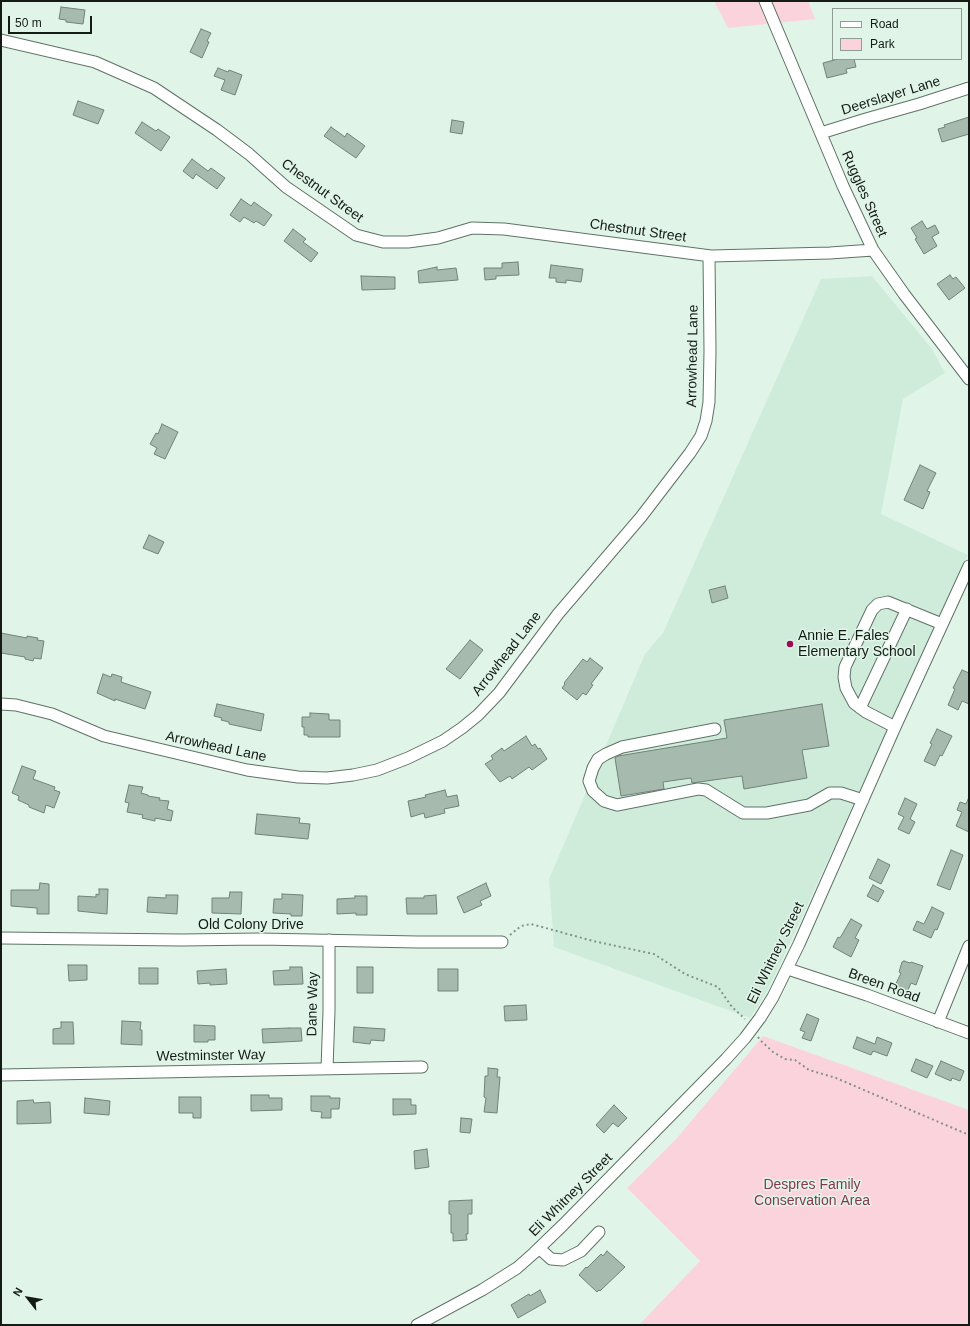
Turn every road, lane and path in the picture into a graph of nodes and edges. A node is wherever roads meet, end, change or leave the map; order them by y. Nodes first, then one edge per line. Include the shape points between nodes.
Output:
1 (765, 1) edge
2 (1, 40) edge
3 (969, 88) edge
4 (821, 133) junction
5 (873, 250) junction
6 (709, 256) junction
7 (969, 379) edge
8 (969, 566) edge
9 (907, 609) junction
10 (942, 624) junction
11 (1, 704) edge
12 (860, 708) junction
13 (895, 727) junction
14 (715, 729) dead end
15 (863, 800) junction
16 (1, 938) edge
17 (329, 940) junction
18 (502, 942) joint
19 (969, 946) edge
20 (788, 969) junction
21 (938, 1022) junction
22 (754, 1027) junction
23 (969, 1032) edge
24 (422, 1067) dead end
25 (327, 1069) junction
26 (1, 1075) edge
27 (969, 1135) edge
28 (599, 1232) dead end
29 (539, 1248) junction
30 (417, 1325) edge

1 - 4 street, Ruggles Street
2 - 6 street, Chestnut Street via 95,62 154,88 217,130 286,187 356,235 383,242 408,242 438,238 472,228 504,229
3 - 4 street, Deerslayer Lane
4 - 5 street, Ruggles Street
5 - 6 street, Chestnut Street
5 - 7 street, Ruggles Street
6 - 11 street, Arrowhead Lane via 709,402 700,436 641,517 558,614 499,693 462,728 443,741 377,770 328,778 298,777 247,770 104,736 52,714
8 - 10 street, Eli Whitney Street
9 - 10 street
9 - 12 street
9 - 12 street via 888,602 878,604 872,610 845,667 846,688 854,703
10 - 13 street, Eli Whitney Street
12 - 13 street
13 - 15 street, Eli Whitney Street
14 - 15 street via 622,747 606,754 598,759 593,768 589,780 593,791 604,800 617,805 698,789 706,790 743,813 767,814 809,805 830,793 841,793
15 - 20 street, Eli Whitney Street
16 - 17 street, Old Colony Drive
17 - 18 street, Old Colony Drive
17 - 25 street, Dane Way via 330,1011
18 - 22 path via 521,926 531,924 654,954 686,974 718,987 732,1007
19 - 21 street
20 - 21 street, Breen Road
20 - 22 street, Eli Whitney Street
21 - 23 street, Breen Road
22 - 27 path via 760,1040 773,1052 795,1060 809,1070 836,1078
22 - 29 street, Eli Whitney Street via 726,1059
24 - 25 street, Westminster Way
25 - 26 street, Westminster Way
28 - 29 street via 581,1251 563,1260 551,1259
29 - 30 street, Eli Whitney Street via 500,1279

